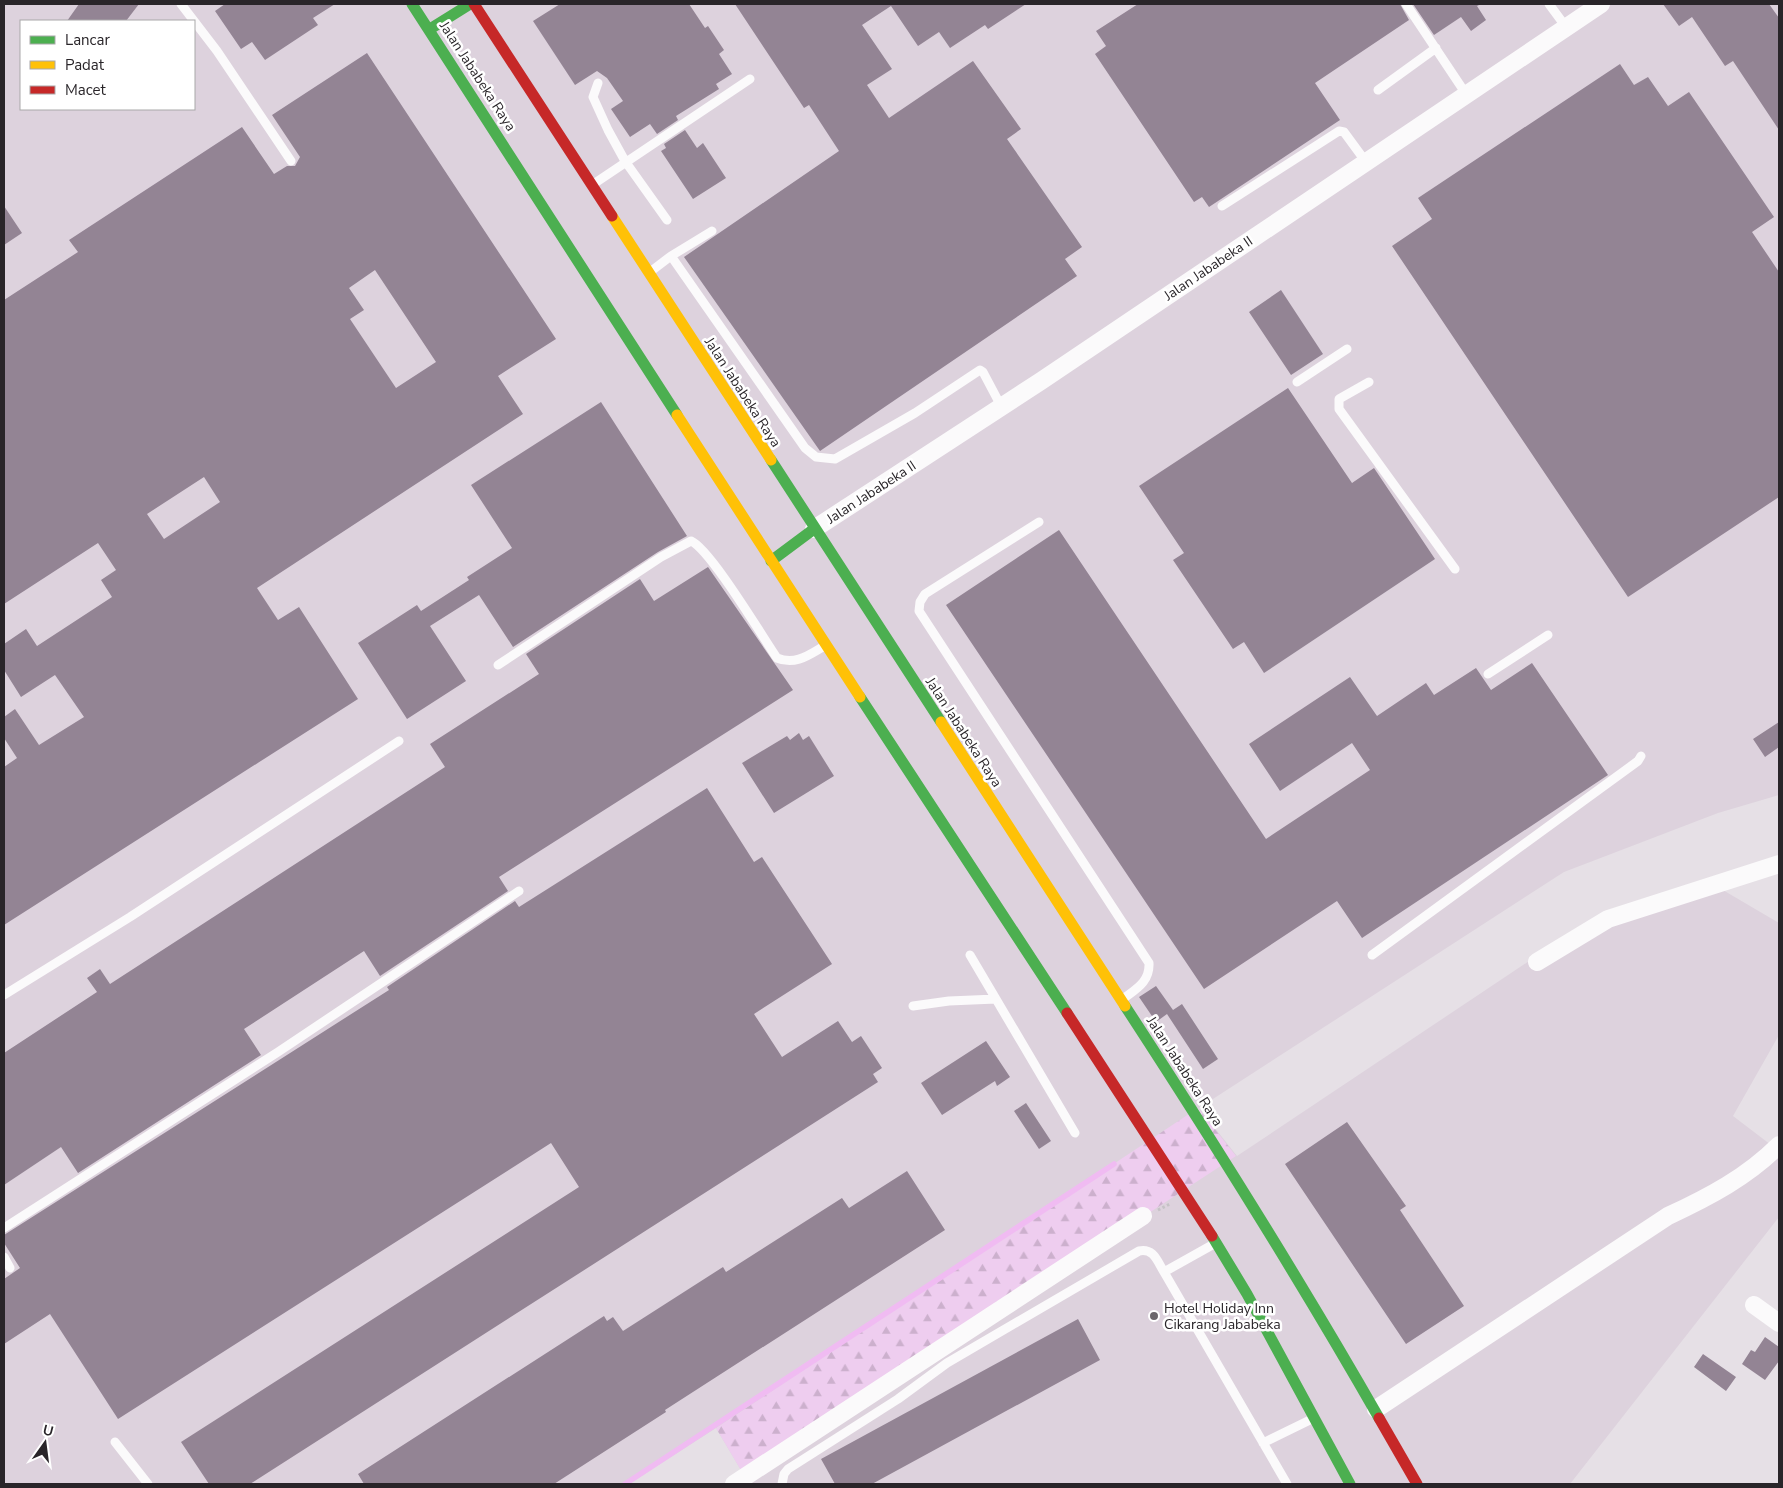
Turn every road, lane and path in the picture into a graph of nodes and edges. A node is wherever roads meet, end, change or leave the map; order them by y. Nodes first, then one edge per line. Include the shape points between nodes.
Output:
1 (182, 4) edge
2 (412, 4) edge
3 (470, 4) edge
4 (474, 4) edge
5 (1406, 4) edge
6 (1549, 4) edge
7 (1601, 4) edge
8 (194, 20) edge
9 (195, 21) edge
10 (1566, 27) junction
11 (430, 29) junction
12 (1436, 48) junction
13 (750, 79) dead end
14 (598, 83) dead end
15 (1378, 90) dead end
16 (1466, 94) junction
17 (291, 160) dead end
18 (625, 162) junction
19 (1366, 162) junction
20 (591, 185) junction
21 (1222, 206) dead end
22 (667, 220) dead end
23 (712, 231) dead end
24 (671, 256) junction
25 (648, 273) junction
26 (1348, 348) dead end
27 (1297, 382) dead end
28 (1369, 382) dead end
29 (1001, 406) junction
30 (1039, 522) dead end
31 (814, 529) junction
32 (771, 561) junction
33 (1455, 569) dead end
34 (1548, 635) dead end
35 (826, 645) junction
36 (498, 665) dead end
37 (1488, 674) dead end
38 (399, 741) dead end
39 (1641, 756) dead end
40 (1779, 864) edge
41 (519, 891) dead end
42 (970, 955) dead end
43 (1372, 955) dead end
44 (1537, 962) dead end
45 (4, 995) edge
46 (996, 1000) junction
47 (1121, 1000) junction
48 (913, 1006) dead end
49 (1075, 1133) dead end
50 (1779, 1145) edge
51 (1187, 1194) junction
52 (1143, 1216) joint
53 (4, 1228) edge
54 (1216, 1243) junction
55 (4, 1257) edge
56 (10, 1268) dead end
57 (1164, 1272) junction
58 (1754, 1305) dead end
59 (1779, 1323) edge
60 (1376, 1410) junction
61 (1314, 1418) junction
62 (115, 1442) dead end
63 (1263, 1443) junction
64 (148, 1484) edge
65 (734, 1484) edge
66 (782, 1484) edge
67 (1287, 1484) edge
68 (1350, 1484) edge
69 (1417, 1484) edge

1 - 8 lane
2 - 11 main road, Jalan Jababeka Raya
3 - 11 main road
4 - 20 main road, Jalan Jababeka Raya
5 - 12 lane
6 - 10 lane
7 - 10 street, Jalan Jababeka II
9 - 17 lane
10 - 16 street, Jalan Jababeka II
11 - 32 main road, Jalan Jababeka Raya
12 - 15 lane
12 - 16 lane
13 - 18 lane
14 - 18 lane via 594,97
16 - 19 street, Jalan Jababeka II
18 - 20 lane
18 - 22 lane
19 - 21 lane via 1344,132 1339,131
19 - 29 street, Jalan Jababeka II
20 - 25 main road, Jalan Jababeka Raya
23 - 24 lane
24 - 25 lane
24 - 29 lane via 805,448 816,457 835,459 915,413 980,370
25 - 31 main road, Jalan Jababeka Raya
26 - 27 lane
28 - 33 lane via 1339,399 1338,408
29 - 31 street, Jalan Jababeka II
30 - 47 lane via 925,594 919,611 1149,964 1144,983
31 - 32 main road
31 - 47 main road, Jalan Jababeka Raya
32 - 35 main road, Jalan Jababeka Raya
34 - 37 lane
35 - 36 lane via 797,661 777,658 712,562 699,545 691,542 662,557
35 - 51 main road, Jalan Jababeka Raya
38 - 45 lane via 130,917
39 - 43 lane
40 - 44 street via 1617,915
41 - 53 lane via 278,1052
42 - 46 lane
46 - 48 lane
46 - 49 lane
47 - 60 main road, Jalan Jababeka Raya via 1230,1167
50 - 60 street via 1761,1164 1713,1195 1668,1216
51 - 52 path
51 - 54 main road, Jalan Jababeka Raya
52 - 65 street
54 - 57 lane
54 - 61 main road, Jalan Jababeka Raya
55 - 56 lane
57 - 63 lane
57 - 66 lane via 1152,1252 1139,1252 948,1363 788,1469
58 - 59 street
60 - 69 main road, Jalan Jababeka Raya
61 - 63 lane
61 - 68 main road, Jalan Jababeka Raya
62 - 64 lane
63 - 67 lane

